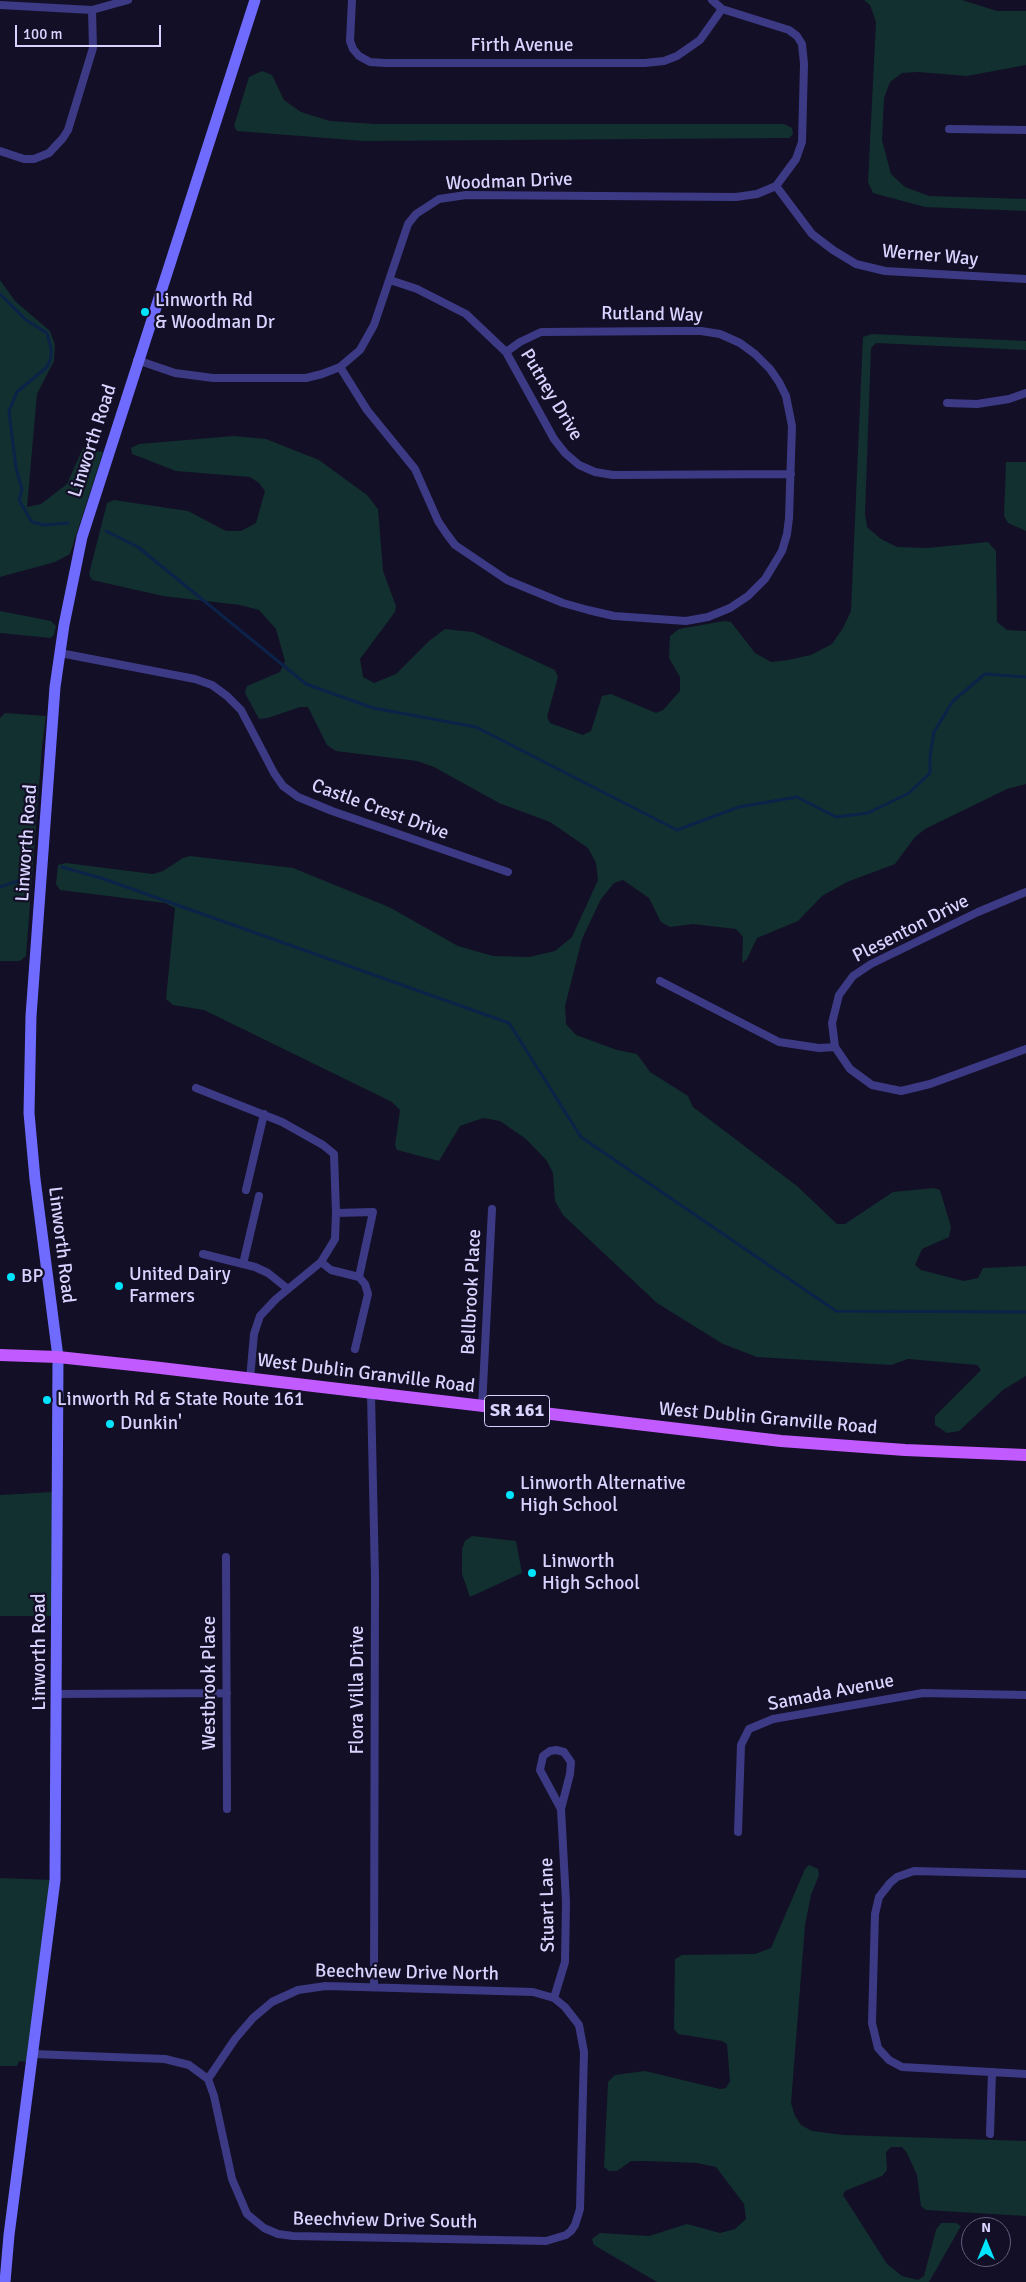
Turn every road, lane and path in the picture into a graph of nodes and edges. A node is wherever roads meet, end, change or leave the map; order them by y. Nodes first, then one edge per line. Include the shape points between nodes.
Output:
1 (128, 0) edge
2 (254, 0) edge
3 (352, 0) edge
4 (712, 0) edge
5 (0, 5) edge
6 (722, 9) junction
7 (92, 10) junction
8 (950, 129) dead end
9 (1026, 130) edge
10 (0, 151) edge
11 (776, 186) junction
12 (1026, 279) edge
13 (390, 280) junction
14 (506, 352) junction
15 (137, 360) junction
16 (340, 367) junction
17 (1026, 393) edge
18 (947, 403) dead end
19 (790, 474) junction
20 (60, 653) junction
21 (508, 872) dead end
22 (1026, 892) edge
23 (660, 982) dead end
24 (835, 1048) junction
25 (1026, 1049) edge
26 (196, 1088) dead end
27 (264, 1114) junction
28 (246, 1190) dead end
29 (259, 1196) dead end
30 (492, 1209) dead end
31 (336, 1213) junction
32 (203, 1254) dead end
33 (321, 1262) junction
34 (243, 1264) junction
35 (359, 1277) junction
36 (288, 1288) junction
37 (356, 1349) dead end
38 (0, 1356) edge
39 (58, 1357) junction
40 (250, 1379) junction
41 (370, 1394) junction
42 (482, 1407) junction
43 (1026, 1455) edge
44 (226, 1557) dead end
45 (227, 1693) junction
46 (57, 1694) junction
47 (1026, 1695) edge
48 (228, 1809) dead end
49 (561, 1809) junction
50 (738, 1832) dead end
51 (1026, 1874) edge
52 (374, 1987) junction
53 (554, 1998) junction
54 (34, 2054) junction
55 (992, 2072) junction
56 (1026, 2074) edge
57 (208, 2079) junction
58 (990, 2134) dead end
59 (5, 2282) edge

1 - 7 street
2 - 15 main road, Linworth Road
3 - 6 street, Firth Avenue via 350,41 353,49 370,62 385,63 664,61 700,40
4 - 6 street
5 - 7 street
6 - 11 street via 789,30 802,44 802,142 796,159
7 - 10 street via 93,48 63,138 49,152 34,159
8 - 9 street
11 - 12 street, Werner Way via 812,234 856,264 884,271
11 - 13 street, Woodman Drive via 757,194 736,197 466,195 439,199 416,214 408,224
13 - 14 street, Putney Drive via 418,289 466,314
13 - 16 street, Woodman Drive via 365,342 357,354
14 - 19 street, Putney Drive via 554,438 578,465 614,475
14 - 19 street, Rutland Way via 541,332 701,331 720,334 755,354 770,369 786,396 792,426
15 - 16 street, Woodman Drive via 175,372 213,378 306,378
15 - 20 main road, Linworth Road via 82,537
16 - 19 street, Rutland Way via 368,410 415,469 438,521 455,545 507,580 588,610 614,616 686,621 708,617 738,604 765,580 782,551 789,518
17 - 18 street via 977,404
20 - 21 street, Castle Crest Drive via 212,685 241,710 274,773 283,786 298,797
20 - 39 main road, Linworth Road via 32,1007 29,1103 35,1180
22 - 24 street, Plesenton Drive via 911,944 853,976 840,995 833,1017
23 - 24 street via 779,1042
24 - 25 street via 850,1069 872,1085 901,1090 930,1084
26 - 27 street
27 - 28 street
27 - 31 street via 324,1145 334,1154
29 - 34 street
30 - 42 street, Bellbrook Place
31 - 33 street via 335,1239
31 - 35 street via 373,1212
32 - 34 street
33 - 35 street via 331,1270
33 - 36 street
34 - 36 street via 268,1273
35 - 37 street via 368,1294
36 - 40 street via 260,1316 254,1334
38 - 39 main road, West Dublin Granville Road / SR 161
39 - 40 main road, West Dublin Granville Road / SR 161
39 - 46 main road, Linworth Road
40 - 41 main road, West Dublin Granville Road / SR 161
41 - 42 main road, West Dublin Granville Road / SR 161
41 - 52 street, Flora Villa Drive via 375,1577
42 - 43 main road, West Dublin Granville Road / SR 161 via 781,1441
44 - 45 street, Westbrook Place
45 - 46 street
45 - 48 street, Westbrook Place
46 - 54 main road, Linworth Road via 55,1880
47 - 50 street, Samada Avenue via 923,1693 773,1719 749,1729 742,1746
49 - 49 street, Stuart Lane via 570,1762 564,1752 556,1750 543,1756 540,1770
49 - 53 street, Stuart Lane via 566,1902 565,1962
51 - 55 street via 905,1873 890,1882 879,1897 875,1914 872,2023 875,2040 884,2056 902,2067
52 - 53 street, Beechview Drive North via 533,1992
52 - 57 street, Beechview Drive North via 326,1986 298,1990 272,2002 235,2039
53 - 57 street, Beechview Drive South via 579,2025 584,2052 580,2209 571,2231 566,2236 549,2240 293,2236 264,2228 248,2214 237,2193
54 - 57 street via 165,2058 188,2065
54 - 59 main road, Linworth Road
55 - 56 street
55 - 58 street

